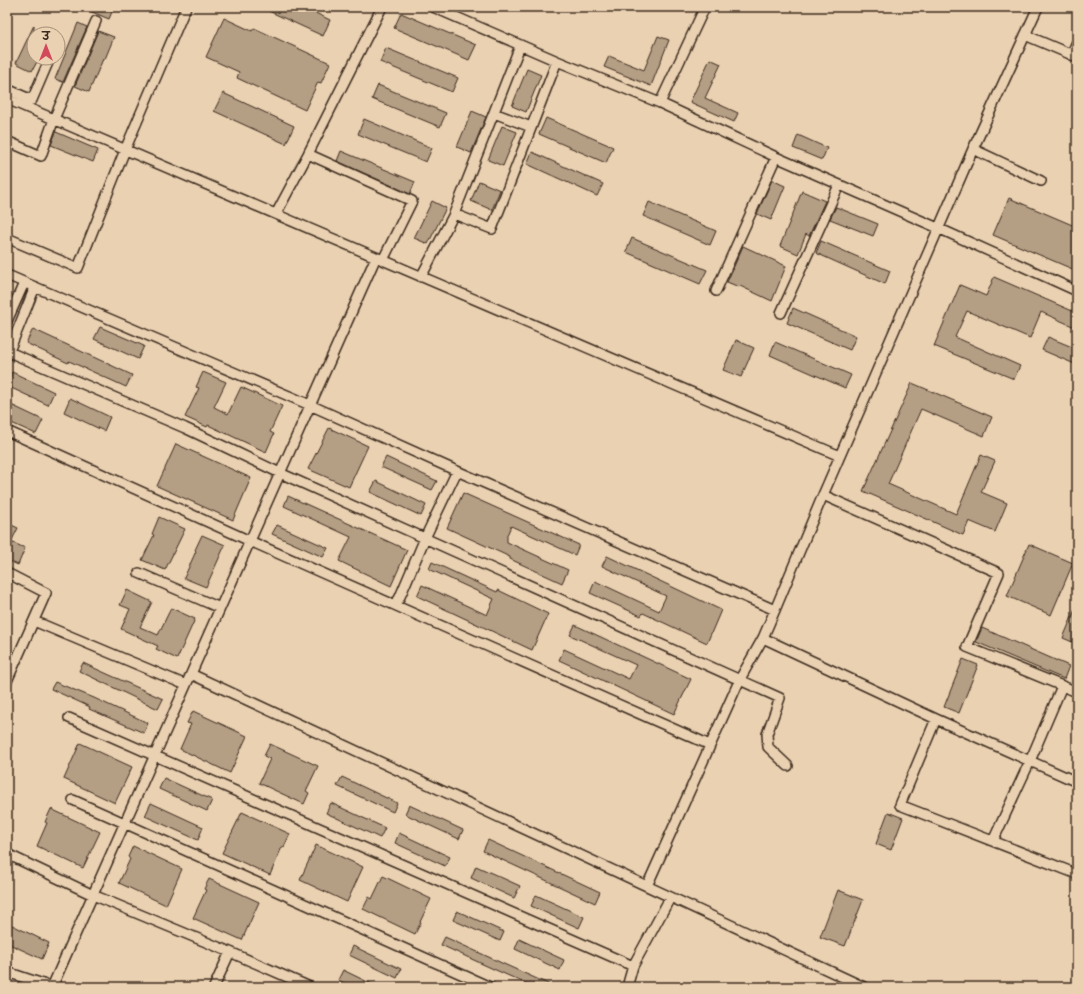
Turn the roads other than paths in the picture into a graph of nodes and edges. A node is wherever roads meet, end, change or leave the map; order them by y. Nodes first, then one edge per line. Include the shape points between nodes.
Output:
1 (186, 7) edge
2 (382, 7) edge
3 (433, 7) edge
4 (705, 7) edge
5 (1038, 7) edge
6 (96, 21) dead end
7 (1025, 35) junction
8 (1077, 42) edge
9 (520, 46) junction
10 (1074, 56) edge
11 (556, 61) junction
12 (47, 66) edge
13 (7, 89) edge
14 (7, 99) edge
15 (660, 104) junction
16 (494, 113) junction
17 (54, 119) junction
18 (531, 127) junction
19 (7, 141) edge
20 (973, 149) junction
21 (125, 150) junction
22 (308, 154) junction
23 (776, 157) junction
24 (1041, 181) dead end
25 (839, 185) junction
26 (276, 214) junction
27 (454, 214) junction
28 (938, 228) junction
29 (7, 238) edge
30 (379, 259) junction
31 (7, 275) edge
32 (421, 277) junction
33 (24, 282) junction
34 (35, 287) junction
35 (716, 291) dead end
36 (1077, 291) edge
37 (782, 313) dead end
38 (7, 321) edge
39 (8, 354) edge
40 (310, 405) junction
41 (7, 431) edge
42 (840, 456) junction
43 (457, 472) junction
44 (280, 473) junction
45 (823, 495) junction
46 (425, 538) junction
47 (250, 541) junction
48 (7, 573) edge
49 (139, 574) dead end
50 (394, 604) junction
51 (220, 608) junction
52 (776, 610) junction
53 (34, 621) junction
54 (763, 638) junction
55 (191, 674) junction
56 (740, 679) junction
57 (7, 681) edge
58 (186, 685) junction
59 (1062, 686) junction
60 (1077, 692) edge
61 (69, 718) dead end
62 (936, 718) junction
63 (710, 745) junction
64 (154, 755) junction
65 (1030, 761) junction
66 (788, 766) dead end
67 (1077, 782) edge
68 (73, 800) dead end
69 (124, 823) junction
70 (993, 841) junction
71 (7, 854) edge
72 (1077, 874) edge
73 (647, 886) junction
74 (93, 894) junction
75 (670, 898) junction
76 (230, 952) junction
77 (632, 966) junction
78 (7, 972) edge
79 (854, 985) edge
80 (54, 986) edge
81 (214, 987) edge
82 (310, 987) edge
83 (490, 987) edge
84 (627, 987) edge
85 (864, 987) edge

1 - 21 street
2 - 22 street
3 - 9 street
4 - 15 street
5 - 7 street
6 - 17 street
7 - 10 street
7 - 20 street
8 - 10 street
9 - 11 street
9 - 16 street
11 - 15 street
11 - 18 street
12 - 13 street via 32,100
14 - 17 street
15 - 23 street
16 - 18 street
16 - 27 street
17 - 19 street via 41,156
17 - 21 street
18 - 27 street via 492,229
20 - 24 street
20 - 28 street
21 - 26 street
21 - 29 street via 78,268
22 - 26 street
22 - 30 street via 412,201
23 - 25 street
23 - 35 street
25 - 28 street
25 - 37 street
26 - 30 street
27 - 32 street
28 - 36 street
28 - 42 street
30 - 32 street
30 - 40 street
31 - 33 street
32 - 42 street
33 - 34 street
33 - 38 street
34 - 39 street
34 - 40 street
39 - 44 street via 185,428
40 - 43 street
40 - 44 street
41 - 47 street
42 - 45 street
43 - 46 street
43 - 52 street
44 - 46 street
44 - 47 street
45 - 52 street
45 - 59 street via 999,573 966,647
46 - 50 street via 399,599
46 - 56 street
47 - 50 street
47 - 51 street
48 - 53 street via 46,593
49 - 51 street
50 - 63 street
51 - 55 street
52 - 54 street
53 - 57 street
53 - 58 street
54 - 56 street
54 - 62 street
55 - 58 street
55 - 73 street
56 - 63 street
56 - 66 street via 780,698 766,734 768,747
58 - 64 street
59 - 60 street
59 - 65 street
61 - 64 street
62 - 65 street
62 - 70 street via 900,805
63 - 73 street
64 - 69 street
64 - 77 street
65 - 67 street
65 - 70 street
68 - 69 street
69 - 74 street
69 - 83 street
70 - 72 street
71 - 74 street
73 - 75 street
74 - 76 street
74 - 80 street
75 - 77 street
75 - 79 street
76 - 81 street
76 - 82 street
77 - 84 street
78 - 80 street
79 - 85 street

